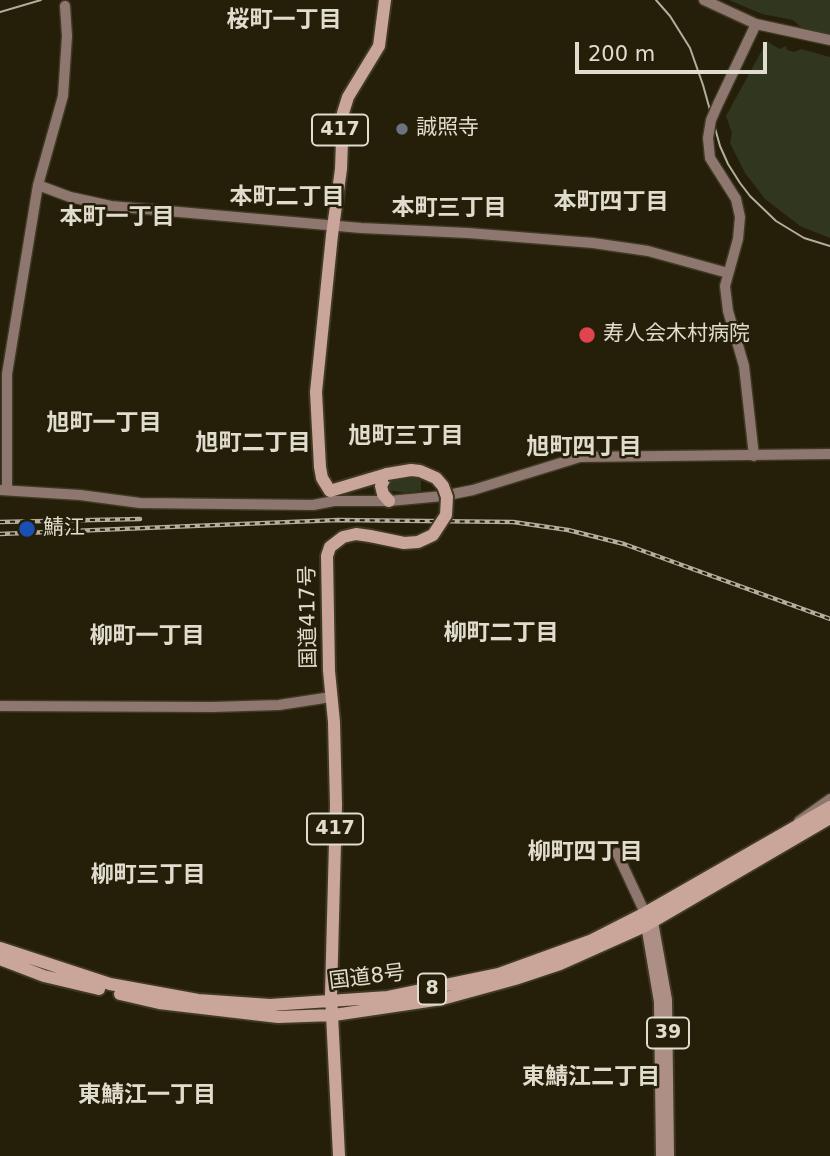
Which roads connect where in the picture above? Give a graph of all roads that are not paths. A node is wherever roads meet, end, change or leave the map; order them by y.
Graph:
1 (385, 0) edge
2 (704, 0) edge
3 (65, 6) dead end
4 (756, 24) junction
5 (830, 40) edge
6 (38, 186) junction
7 (333, 225) junction
8 (727, 273) junction
9 (830, 454) edge
10 (754, 456) junction
11 (387, 474) junction
12 (3, 490) edge
13 (332, 496) junction
14 (390, 501) junction
15 (331, 697) junction
16 (0, 706) edge
17 (830, 799) edge
18 (830, 807) edge
19 (830, 818) edge
20 (830, 825) edge
21 (788, 837) junction
22 (617, 853) dead end
23 (648, 921) junction
24 (0, 948) edge
25 (0, 959) edge
26 (333, 1009) junction
27 (339, 1156) edge
28 (661, 1156) edge
29 (669, 1156) edge

1 - 7 highway, 417
2 - 4 street
3 - 6 street
4 - 5 street
4 - 8 street, bridge
6 - 7 street
6 - 12 street
7 - 8 street
7 - 13 highway, 417
8 - 10 street
9 - 10 street
10 - 14 street
11 - 13 highway, 国道417号 / 417
11 - 14 highway
11 - 15 highway, 国道417号 / 417, bridge
12 - 13 street
13 - 14 street
15 - 16 street
15 - 26 highway, 国道417号 / 417
17 - 21 street
18 - 21 highway, 国道8号 / 8
19 - 21 highway, 国道8号 / 8
20 - 21 street
21 - 23 highway, 国道8号 / 8
22 - 23 street
23 - 26 highway, 国道8号 / 8
23 - 28 main road, 39
23 - 29 main road, 39
24 - 26 highway, 国道8号 / 8
25 - 26 highway, 国道8号 / 8
26 - 27 highway, 国道417号 / 417

